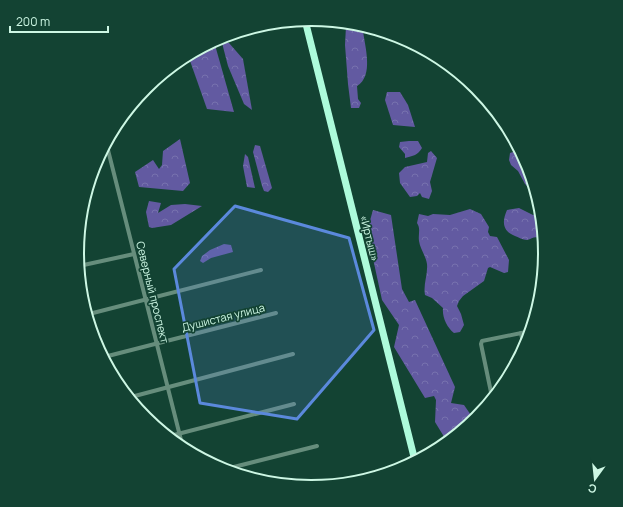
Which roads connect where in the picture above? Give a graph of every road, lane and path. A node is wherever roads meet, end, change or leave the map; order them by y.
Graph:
1 (306, 26) edge
2 (108, 151) edge
3 (134, 254) junction
4 (84, 265) edge
5 (261, 270) dead end
6 (146, 299) junction
7 (92, 313) edge
8 (276, 313) dead end
9 (525, 332) edge
10 (521, 333) junction
11 (522, 340) edge
12 (157, 343) junction
13 (293, 354) dead end
14 (108, 356) edge
15 (168, 388) junction
16 (491, 393) edge
17 (135, 397) edge
18 (294, 404) dead end
19 (179, 434) junction
20 (174, 435) edge
21 (181, 440) edge
22 (317, 446) dead end
23 (414, 457) edge
24 (233, 467) edge

1 - 23 highway, «Иртыш»
2 - 3 street, Северный проспект
3 - 4 street
3 - 6 street, Северный проспект
5 - 6 street
6 - 7 street
6 - 12 street, Северный проспект
8 - 12 street, Душистая улица
9 - 10 street
10 - 11 street
10 - 16 street
12 - 14 street, Душистая улица
12 - 15 street, Северный проспект
13 - 15 street
15 - 17 street
15 - 19 street, Северный проспект
18 - 19 street
19 - 20 street
19 - 21 street, Северный проспект
22 - 24 street

